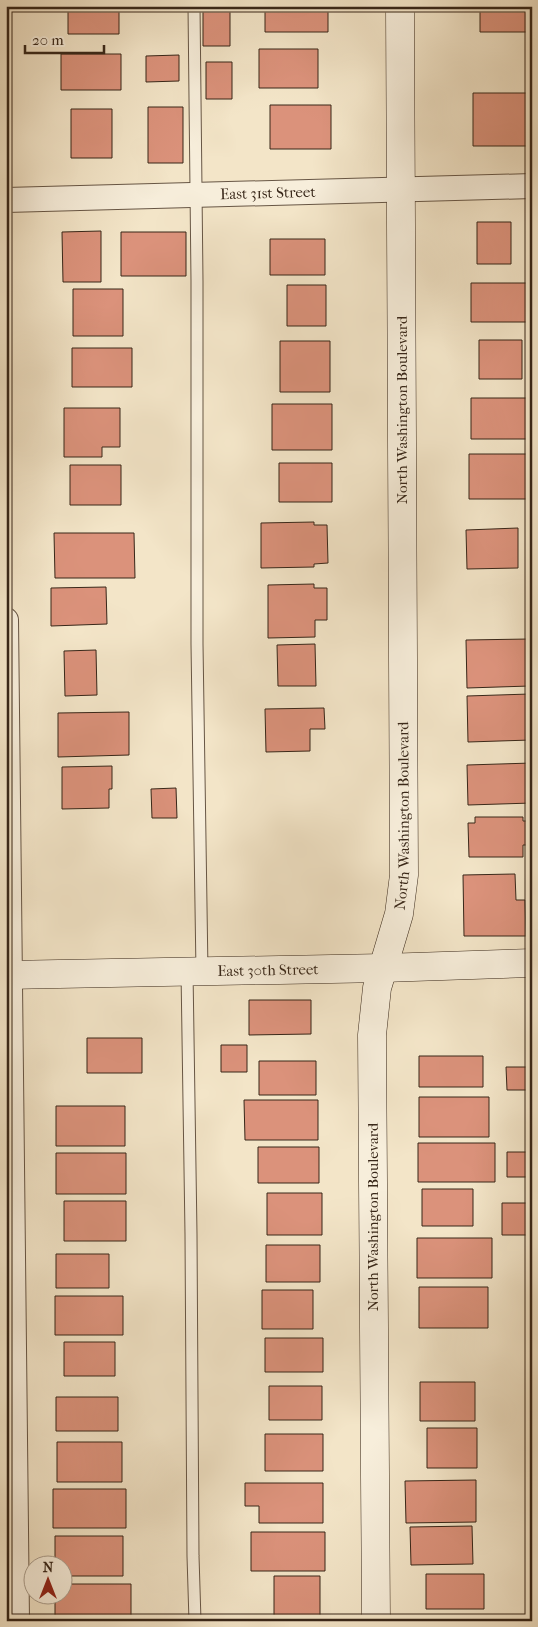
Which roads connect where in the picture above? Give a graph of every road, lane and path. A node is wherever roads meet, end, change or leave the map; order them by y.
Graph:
1 (194, 6) edge
2 (400, 6) edge
3 (532, 186) edge
4 (401, 189) junction
5 (195, 195) junction
6 (6, 200) edge
7 (6, 620) edge
8 (532, 963) edge
9 (383, 968) junction
10 (194, 971) junction
11 (9, 975) edge
12 (17, 1621) edge
13 (195, 1621) edge
14 (376, 1621) edge

1 - 5 lane
2 - 4 street, North Washington Boulevard
3 - 4 street, East 31st Street
4 - 5 street, East 31st Street
4 - 9 street, North Washington Boulevard
5 - 6 street, East 31st Street
5 - 10 lane
7 - 11 street
8 - 9 street, East 30th Street
9 - 10 street, East 30th Street
9 - 14 street, North Washington Boulevard
10 - 11 street, East 30th Street
10 - 13 lane
11 - 12 street

